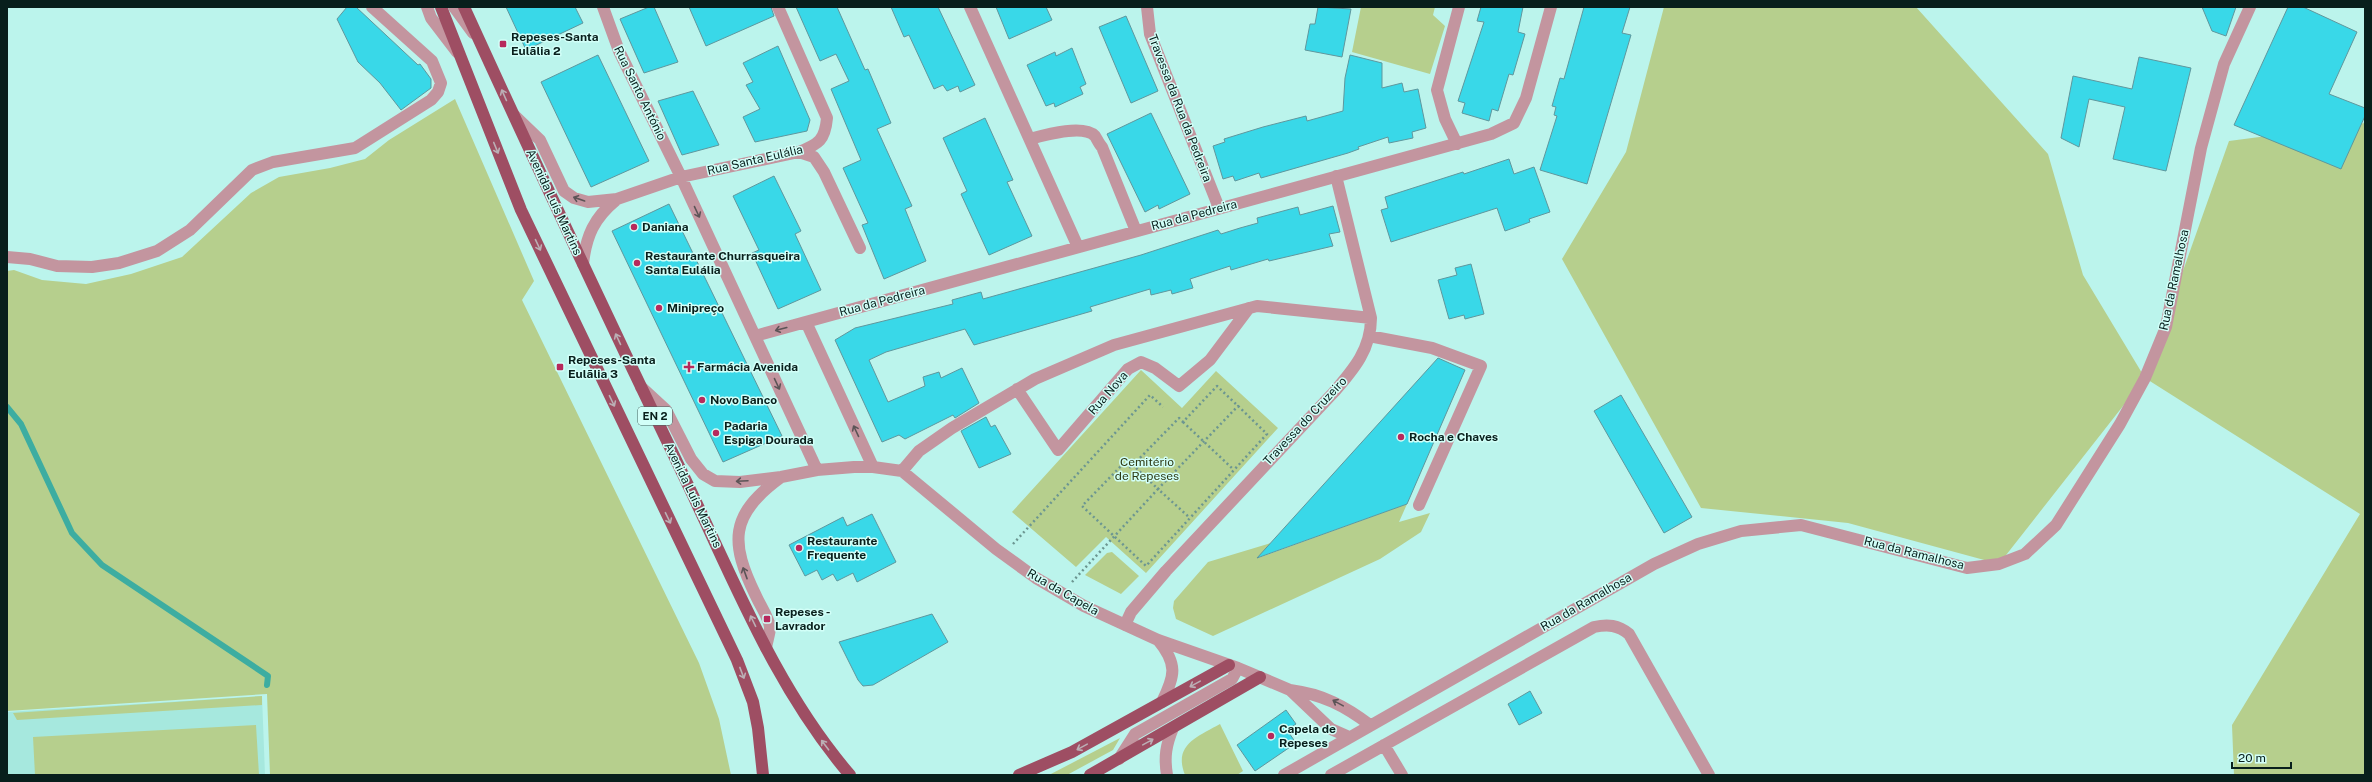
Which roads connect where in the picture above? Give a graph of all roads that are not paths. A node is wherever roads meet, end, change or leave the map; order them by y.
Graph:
1 (372, 7) edge
2 (427, 7) edge
3 (441, 7) edge
4 (454, 7) edge
5 (464, 7) edge
6 (603, 7) edge
7 (778, 7) edge
8 (970, 7) edge
9 (1147, 7) edge
10 (1459, 7) edge
11 (1551, 7) edge
12 (2250, 7) edge
13 (481, 44) junction
14 (460, 56) junction
15 (513, 114) junction
16 (1030, 140) junction
17 (1456, 144) junction
18 (798, 152) junction
19 (1336, 176) junction
20 (681, 177) junction
21 (617, 199) junction
22 (1219, 208) junction
23 (1136, 230) junction
24 (1078, 247) junction
25 (860, 248) dead end
26 (7, 257) edge
27 (583, 264) junction
28 (1249, 308) junction
29 (1371, 318) junction
30 (806, 322) junction
31 (755, 336) junction
32 (1369, 336) junction
33 (641, 387) junction
34 (1017, 389) junction
35 (873, 467) junction
36 (817, 470) junction
37 (902, 471) junction
38 (781, 477) junction
39 (1419, 505) dead end
40 (1125, 625) junction
41 (1158, 640) junction
42 (766, 648) junction
43 (1234, 667) junction
44 (1260, 677) junction
45 (1290, 690) junction
46 (1162, 702) junction
47 (1370, 725) junction
48 (1173, 728) junction
49 (1349, 737) junction
50 (1384, 745) junction
51 (1119, 759) junction
52 (763, 775) edge
53 (850, 775) edge
54 (1019, 775) edge
55 (1090, 775) edge
56 (1167, 775) edge
57 (1284, 775) edge
58 (1331, 775) edge
59 (1402, 775) edge
60 (1709, 775) edge

1 - 26 street
2 - 14 street
3 - 14 main road
4 - 13 street
5 - 13 main road, Avenida Luís Martins
6 - 20 street, Rua Santo António
7 - 18 street, Rua Santa Eulália
8 - 16 street
9 - 22 street, Travessa da Rua da Pedreira
10 - 17 street
11 - 17 street, Rua da Pedreira
12 - 47 street, Rua da Ramalhosa
15 -> 13 main road, Avenida Luís Martins / EN 2
14 -> 52 main road, EN 2
21 -> 15 street
15 - 27 main road, Avenida Luís Martins / EN 2
16 - 23 street
16 - 24 street
17 - 19 street, Rua da Pedreira
18 - 20 street, Rua Santa Eulália
18 - 25 street
19 - 22 street, Rua da Pedreira
19 - 29 street, Travessa do Cruzeiro
20 - 21 street, Rua Santa Eulália
20 -> 31 street, Rua Santo António
21 - 27 street
22 - 23 street, Rua da Pedreira
23 - 24 street, Rua da Pedreira
24 - 30 street, Rua da Pedreira
33 -> 27 main road, Avenida Luís Martins / EN 2
28 - 29 street
28 - 34 street
28 - 34 street, Rua Nova
29 - 32 street, Travessa do Cruzeiro
30 -> 31 street, Rua da Pedreira
35 -> 30 street
31 -> 36 street, Rua Santo António
32 - 39 street
32 - 40 street, Travessa do Cruzeiro
38 -> 33 street
42 -> 33 main road, Avenida Luís Martins / EN 2
34 - 37 street
35 - 36 street
35 - 37 street
36 - 38 street
37 - 40 street, Rua da Capela
42 -> 38 street
40 - 41 street, Rua da Capela
41 - 43 street, Rua da Capela
41 - 46 street
53 -> 42 main road, Avenida Luís Martins / EN 2
43 - 44 street, Rua da Capela
43 -> 46 main road
43 - 51 street
44 - 45 street, Rua da Capela
44 - 48 main road
47 -> 45 street
45 - 49 street, Rua da Capela
46 -> 54 main road
47 - 49 street, Rua da Ramalhosa
51 -> 48 main road
48 - 56 street
49 - 57 street, Rua da Ramalhosa
50 - 58 street
50 - 59 street
50 - 60 street
51 - 55 main road

